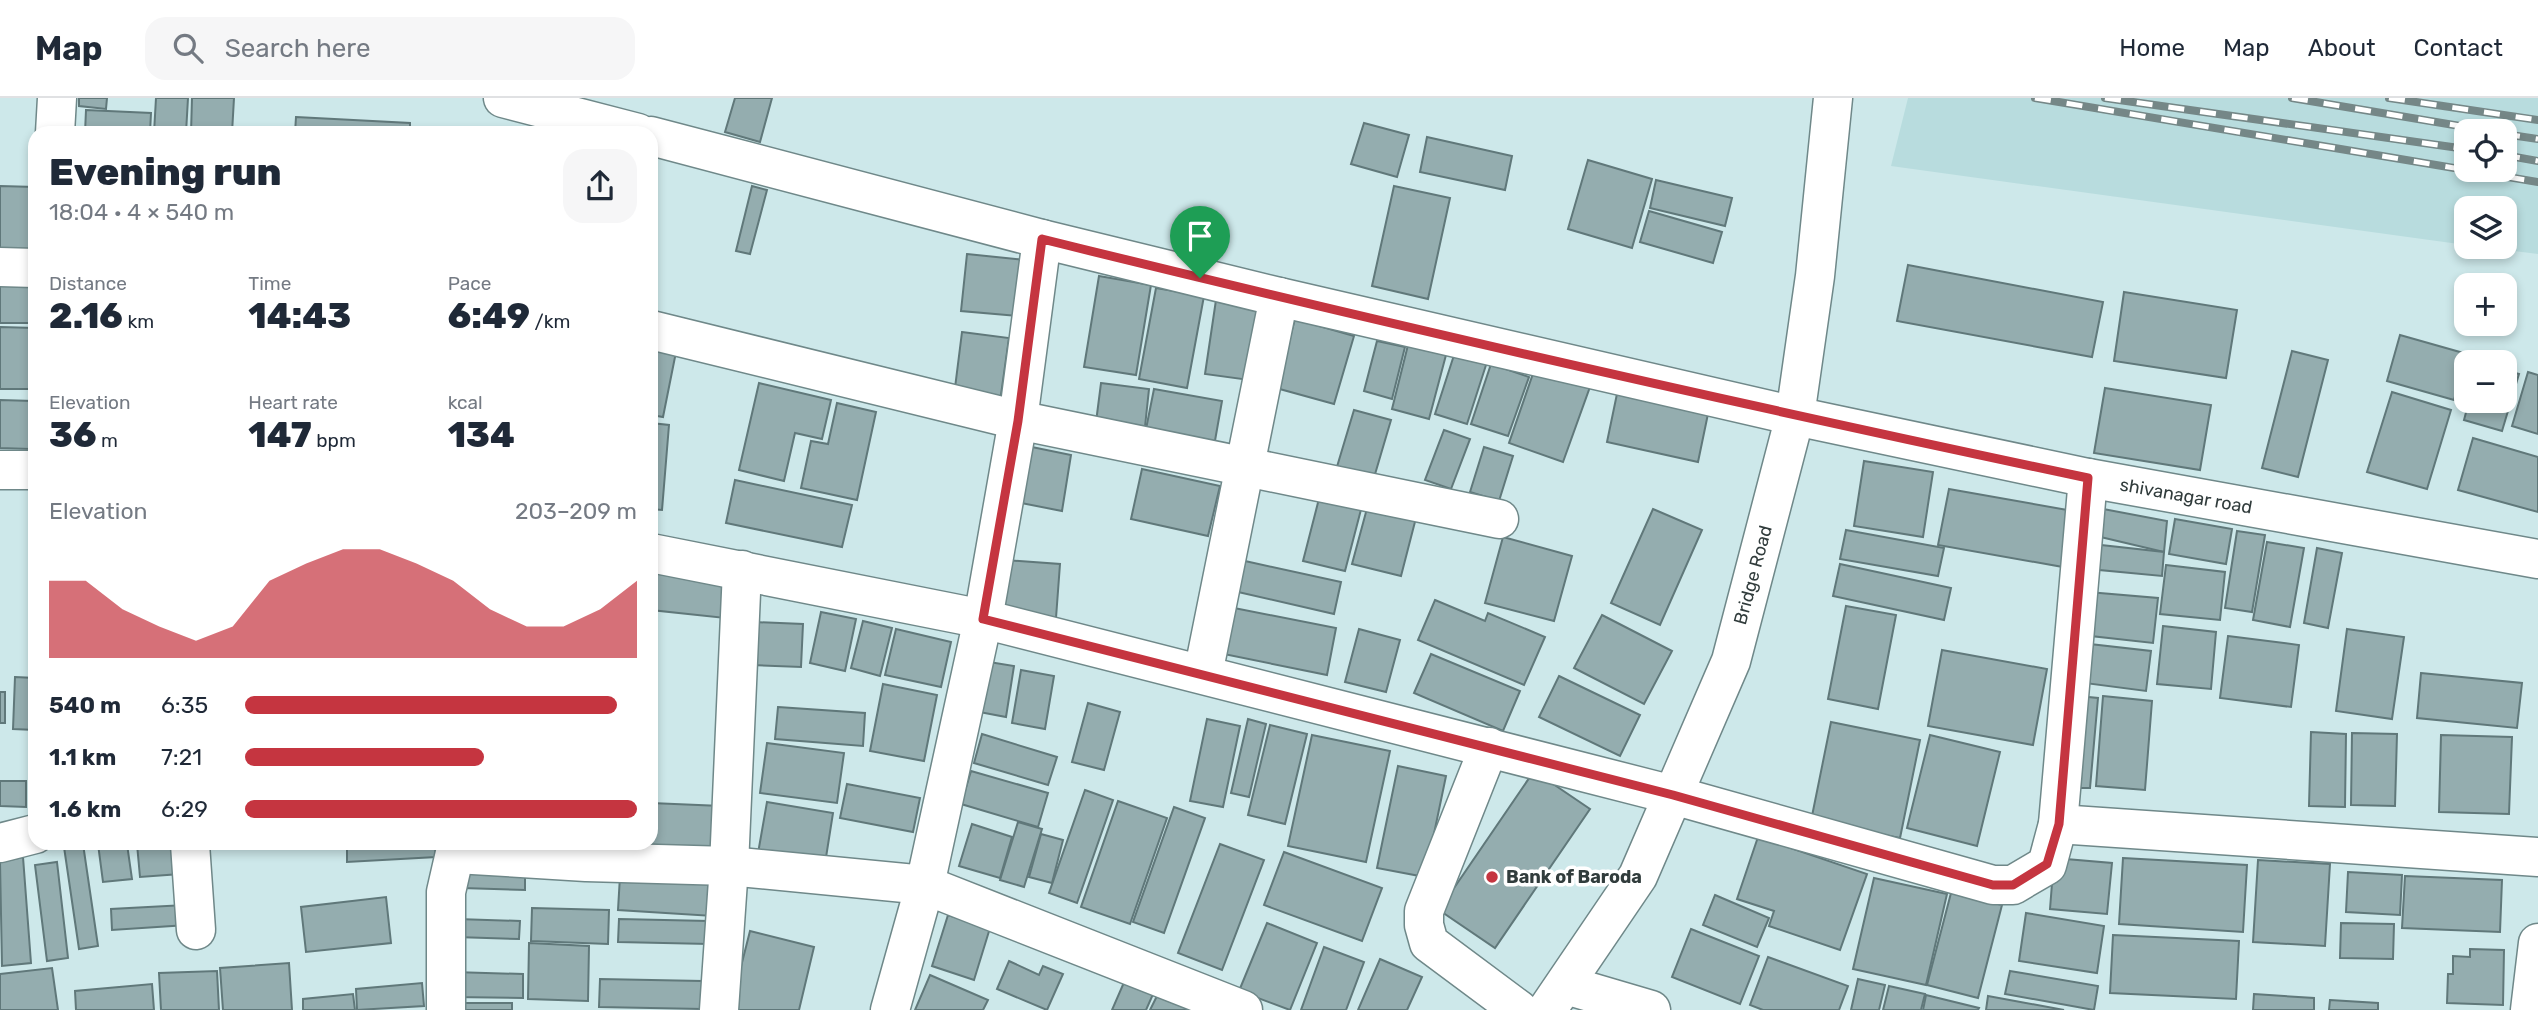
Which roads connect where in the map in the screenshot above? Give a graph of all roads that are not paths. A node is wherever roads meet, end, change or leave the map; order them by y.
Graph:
1 (57, 98) edge
2 (1833, 98) edge
3 (510, 111) edge
4 (55, 126) edge
5 (597, 126) edge
6 (658, 138) edge
7 (1042, 239) junction
8 (0, 267) edge
9 (28, 268) edge
10 (1279, 298) junction
11 (658, 332) edge
12 (1795, 416) junction
13 (1018, 421) junction
14 (1244, 468) junction
15 (0, 470) edge
16 (28, 470) edge
17 (2088, 478) junction
18 (1499, 519) dead end
19 (658, 554) edge
20 (2538, 559) edge
21 (741, 570) junction
22 (983, 619) junction
23 (1203, 674) junction
24 (1489, 747) junction
25 (1673, 795) junction
26 (2059, 824) junction
27 (28, 836) edge
28 (0, 844) edge
29 (190, 850) edge
30 (457, 850) edge
31 (473, 850) edge
32 (2538, 857) edge
33 (729, 866) junction
34 (925, 885) junction
35 (196, 930) dead end
36 (2538, 943) edge
37 (1557, 997) edge
38 (446, 1010) edge
39 (719, 1010) edge
40 (891, 1010) edge
41 (1243, 1010) edge
42 (1519, 1010) edge
43 (1651, 1010) edge
44 (2530, 1010) edge

1 - 4 street
2 - 12 street, Bridge Road
3 - 5 street
6 - 7 street, shivanagar road
7 - 10 street, shivanagar road
7 - 13 street
8 - 9 street
10 - 12 street, shivanagar road
10 - 14 street
11 - 13 street
12 - 17 street, shivanagar road
12 - 25 street, Bridge Road
13 - 14 street
13 - 22 street
14 - 18 street
14 - 23 street
15 - 16 street
17 - 20 street, shivanagar road
17 - 26 street
19 - 21 street
21 - 22 street
21 - 33 street
22 - 23 street
22 - 34 street
23 - 24 street
24 - 25 street
24 - 42 street
25 - 26 street
25 - 37 street, Bridge Road
26 - 32 street
27 - 28 street
29 - 35 street
30 - 38 street
31 - 33 street
33 - 34 street
33 - 39 street
34 - 40 street
34 - 41 street
36 - 44 street
37 - 43 street

